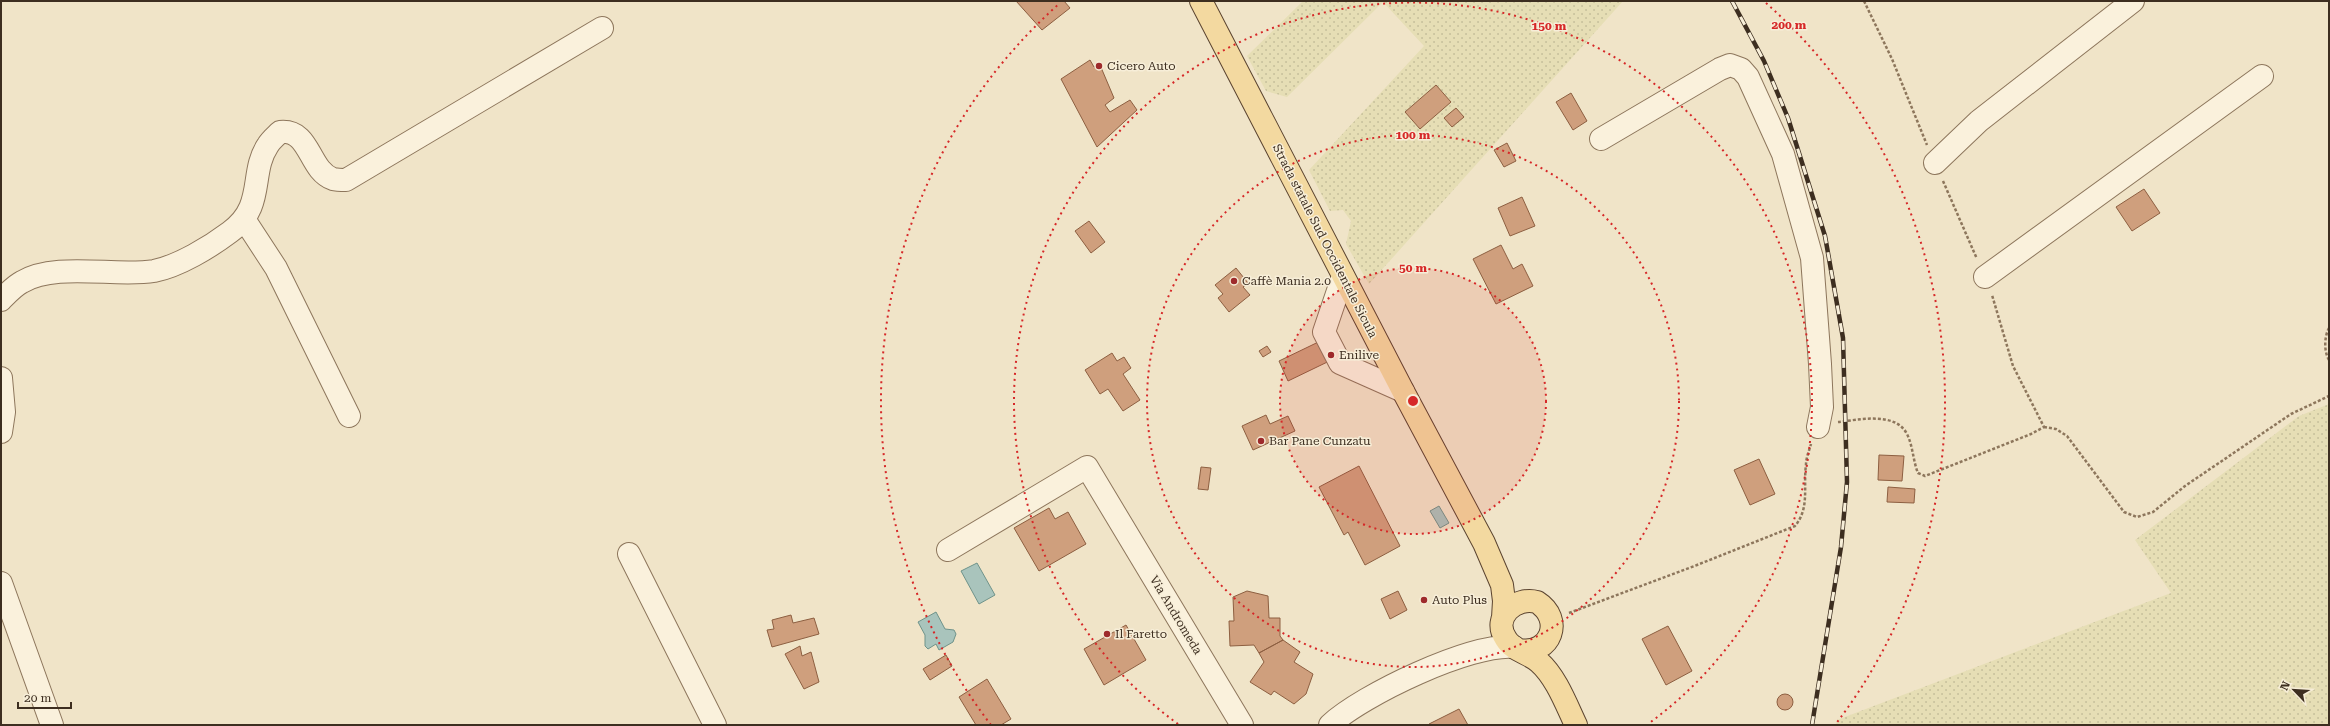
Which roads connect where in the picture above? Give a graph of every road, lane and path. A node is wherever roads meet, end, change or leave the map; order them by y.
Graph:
1 (1201, 1) edge
2 (1864, 1) edge
3 (2133, 1) edge
4 (602, 28) dead end
5 (2262, 76) dead end
6 (1601, 139) dead end
7 (1935, 163) junction
8 (244, 219) junction
9 (1343, 276) junction
10 (1985, 277) junction
11 (1, 300) edge
12 (2329, 328) edge
13 (2329, 360) edge
14 (1, 378) edge
15 (1403, 391) junction
16 (2329, 396) edge
17 (349, 416) dead end
18 (1818, 427) junction
19 (2044, 427) junction
20 (1, 432) edge
21 (1484, 543) junction
22 (948, 550) dead end
23 (629, 554) dead end
24 (1, 583) edge
25 (1537, 602) junction
26 (1503, 620) junction
27 (1551, 627) junction
28 (1517, 649) junction
29 (1469, 654) junction
30 (1564, 699) junction
31 (52, 725) edge
32 (715, 725) edge
33 (1242, 725) edge
34 (1330, 725) edge
35 (1576, 725) edge

1 - 9 main road, Strada statale Sud Occidentale Sicula
2 - 7 path
3 - 7 street
4 - 8 street
5 - 10 street
6 - 18 street
7 - 10 path
8 - 11 street
8 - 17 street
9 - 15 main road, Strada statale Sud Occidentale Sicula
9 - 15 street
10 - 19 path
12 - 13 path
14 - 20 street
15 - 21 main road, Strada statale Sud Occidentale Sicula
16 - 19 path
18 - 19 path
18 - 27 path
21 - 25 main road
21 - 26 main road
22 - 33 street, Via Andromeda
23 - 32 street
24 - 31 street
25 - 26 main road
25 - 27 main road
26 - 28 main road
26 - 29 street
27 - 28 main road
27 - 30 main road
28 - 29 street
28 - 30 main road
29 - 34 street
30 - 35 main road

